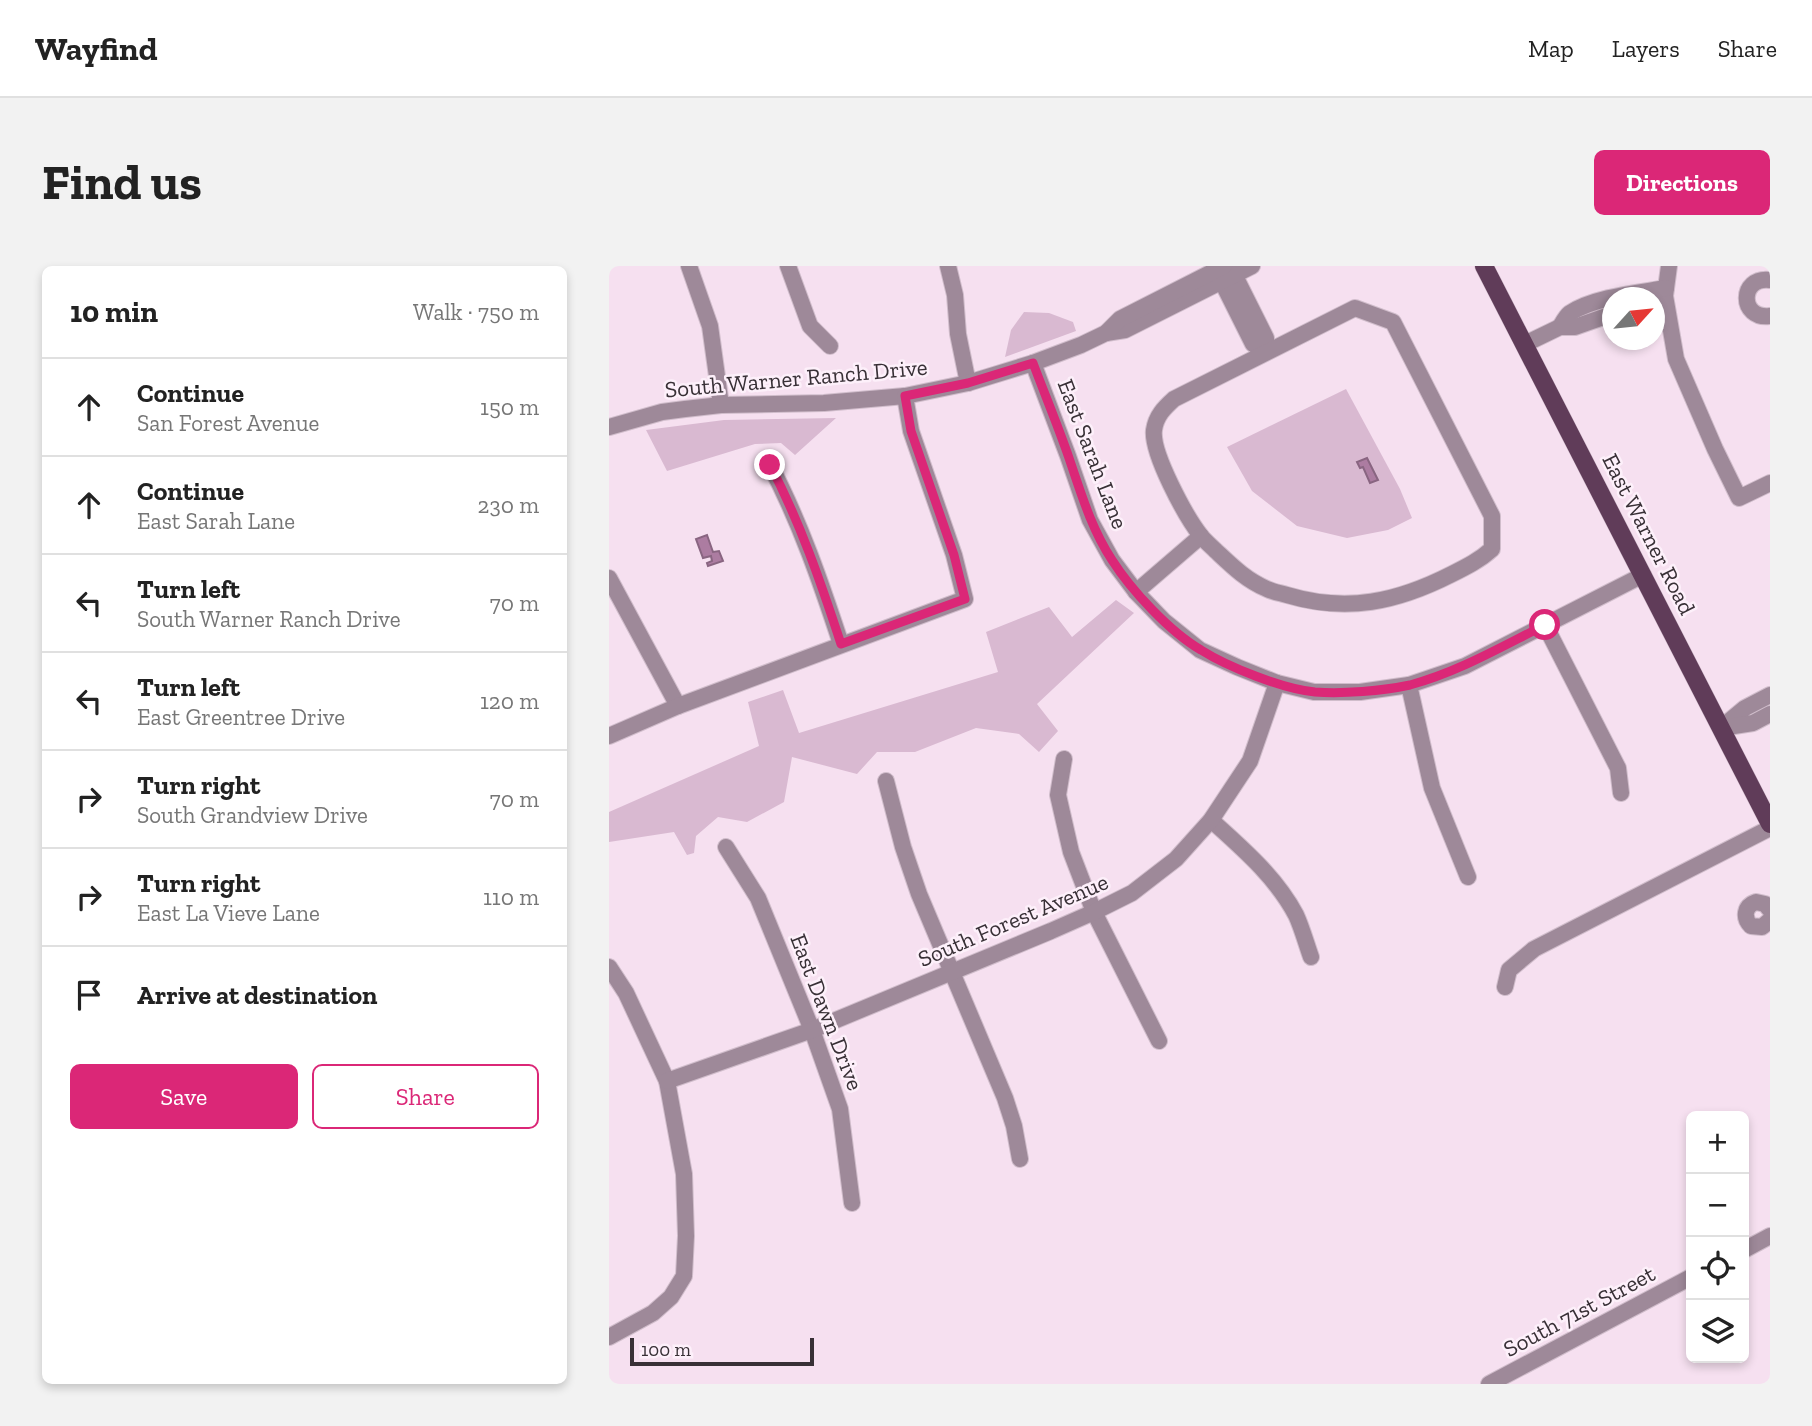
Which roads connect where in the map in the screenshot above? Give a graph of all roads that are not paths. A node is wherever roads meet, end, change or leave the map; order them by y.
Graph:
1 (689, 266) edge
2 (788, 266) edge
3 (948, 266) edge
4 (1252, 266) edge
5 (1484, 266) edge
6 (1669, 266) edge
7 (1224, 271) edge
8 (1770, 280) edge
9 (1664, 287) edge
10 (1602, 301) edge
11 (1665, 309) edge
12 (1770, 316) edge
13 (1602, 318) edge
14 (1560, 327) junction
15 (1525, 344) junction
16 (830, 346) dead end
17 (1266, 352) junction
18 (1033, 363) junction
19 (968, 383) junction
20 (905, 396) junction
21 (721, 405) junction
22 (610, 423) edge
23 (770, 465) dead end
24 (1770, 482) edge
25 (1201, 536) junction
26 (1643, 575) junction
27 (609, 578) edge
28 (1136, 592) junction
29 (1545, 625) junction
30 (841, 644) junction
31 (1277, 683) junction
32 (1409, 685) junction
33 (1768, 705) edge
34 (678, 706) junction
35 (1721, 728) junction
36 (609, 736) edge
37 (1064, 759) dead end
38 (886, 780) dead end
39 (1621, 793) dead end
40 (1211, 820) junction
41 (1770, 826) edge
42 (726, 847) dead end
43 (1468, 877) dead end
44 (1770, 909) edge
45 (1094, 912) junction
46 (1770, 921) edge
47 (1311, 957) dead end
48 (609, 967) edge
49 (951, 973) junction
50 (1505, 987) dead end
51 (811, 1030) junction
52 (1159, 1041) dead end
53 (667, 1081) junction
54 (1020, 1159) dead end
55 (852, 1203) dead end
56 (1770, 1236) edge
57 (1749, 1247) edge
58 (1686, 1280) edge
59 (609, 1337) edge
60 (1489, 1384) edge

1 - 21 street
2 - 16 street
3 - 19 street
4 - 7 street, South Warner Ranch Drive
5 - 15 main road, East Warner Road
6 - 9 street
7 - 17 street
7 - 18 street, South Warner Ranch Drive
8 - 12 street
10 - 14 street
11 - 24 street
13 - 14 street
14 - 15 street
15 - 26 main road, East Warner Road
17 - 25 street
17 - 25 street
18 - 19 street, South Warner Ranch Drive
18 - 28 street, East Sarah Lane
19 - 20 street, South Warner Ranch Drive
20 - 21 street, South Warner Ranch Drive
20 - 30 street
21 - 22 street, South Warner Ranch Drive
23 - 30 street
25 - 28 street
26 - 29 street, East Sarah Lane
26 - 35 main road, East Warner Road
27 - 34 street
28 - 31 street, East Sarah Lane
29 - 32 street, East Sarah Lane
29 - 39 street
30 - 34 street
31 - 32 street, East Sarah Lane
31 - 40 street, South Forest Avenue
32 - 43 street
33 - 35 street
34 - 36 street
35 - 41 main road, East Warner Road
37 - 45 street
38 - 49 street
40 - 45 street, South Forest Avenue
40 - 47 street
41 - 50 street
42 - 51 street, East Dawn Drive
44 - 46 street
45 - 49 street, South Forest Avenue
45 - 52 street
48 - 53 street
49 - 51 street, South Forest Avenue
49 - 54 street
51 - 53 street, South Forest Avenue
51 - 55 street, East Dawn Drive
53 - 59 street
56 - 57 street
58 - 60 street, South 71st Street

